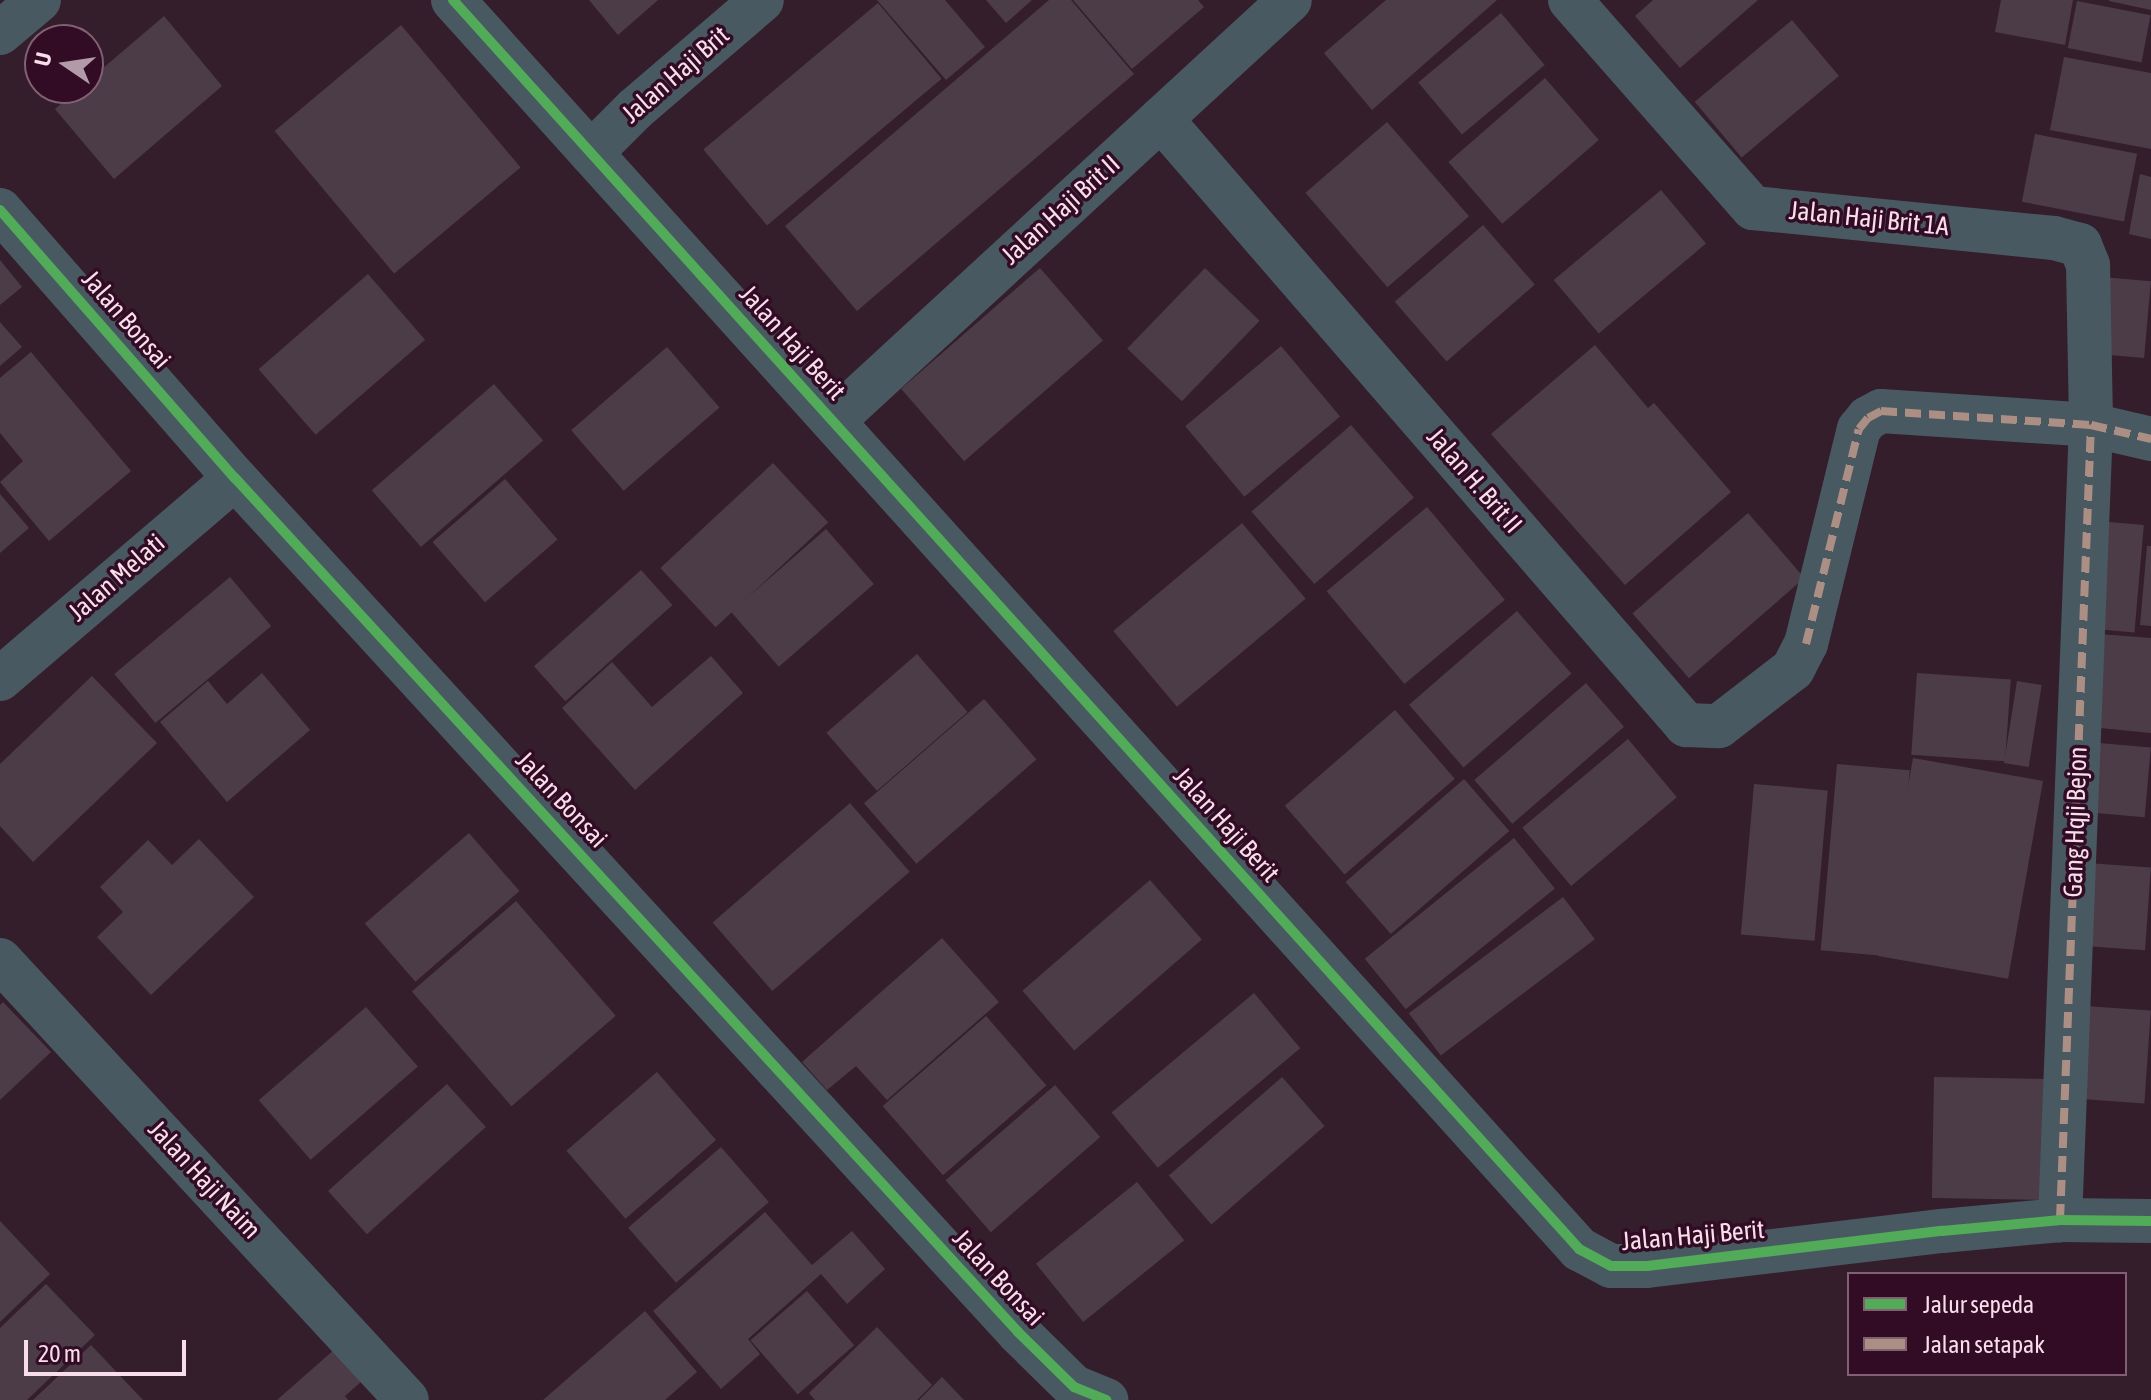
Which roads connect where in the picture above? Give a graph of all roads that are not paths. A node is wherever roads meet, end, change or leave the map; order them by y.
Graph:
1 (39, 0) edge
2 (453, 0) edge
3 (762, 0) edge
4 (1290, 0) edge
5 (1570, 0) edge
6 (0, 33) edge
7 (1161, 119) junction
8 (591, 153) junction
9 (0, 210) edge
10 (833, 421) junction
11 (2091, 425) junction
12 (2151, 439) edge
13 (235, 478) junction
14 (0, 679) edge
15 (0, 960) edge
16 (2060, 1220) junction
17 (2151, 1221) edge
18 (407, 1400) edge
19 (1106, 1400) edge

1 - 6 street
2 - 8 street, Jalan Haji Berit
3 - 8 street, Jalan Haji Brit
4 - 7 street, Jalan Haji Brit II
5 - 11 street, Jalan Haji Brit 1A
7 - 10 street, Jalan Haji Brit II
7 - 11 street, Jalan H. Brit II
8 - 10 street, Jalan Haji Berit
9 - 13 street, Jalan Bonsai
10 - 16 street, Jalan Haji Berit
11 - 12 street, Jalan H. Brit II
11 - 16 street, Gang Hqji Bejon
13 - 14 street, Jalan Melati
13 - 19 street, Jalan Bonsai
15 - 18 street, Jalan Haji Naim
16 - 17 street, Jalan Haji Berit

